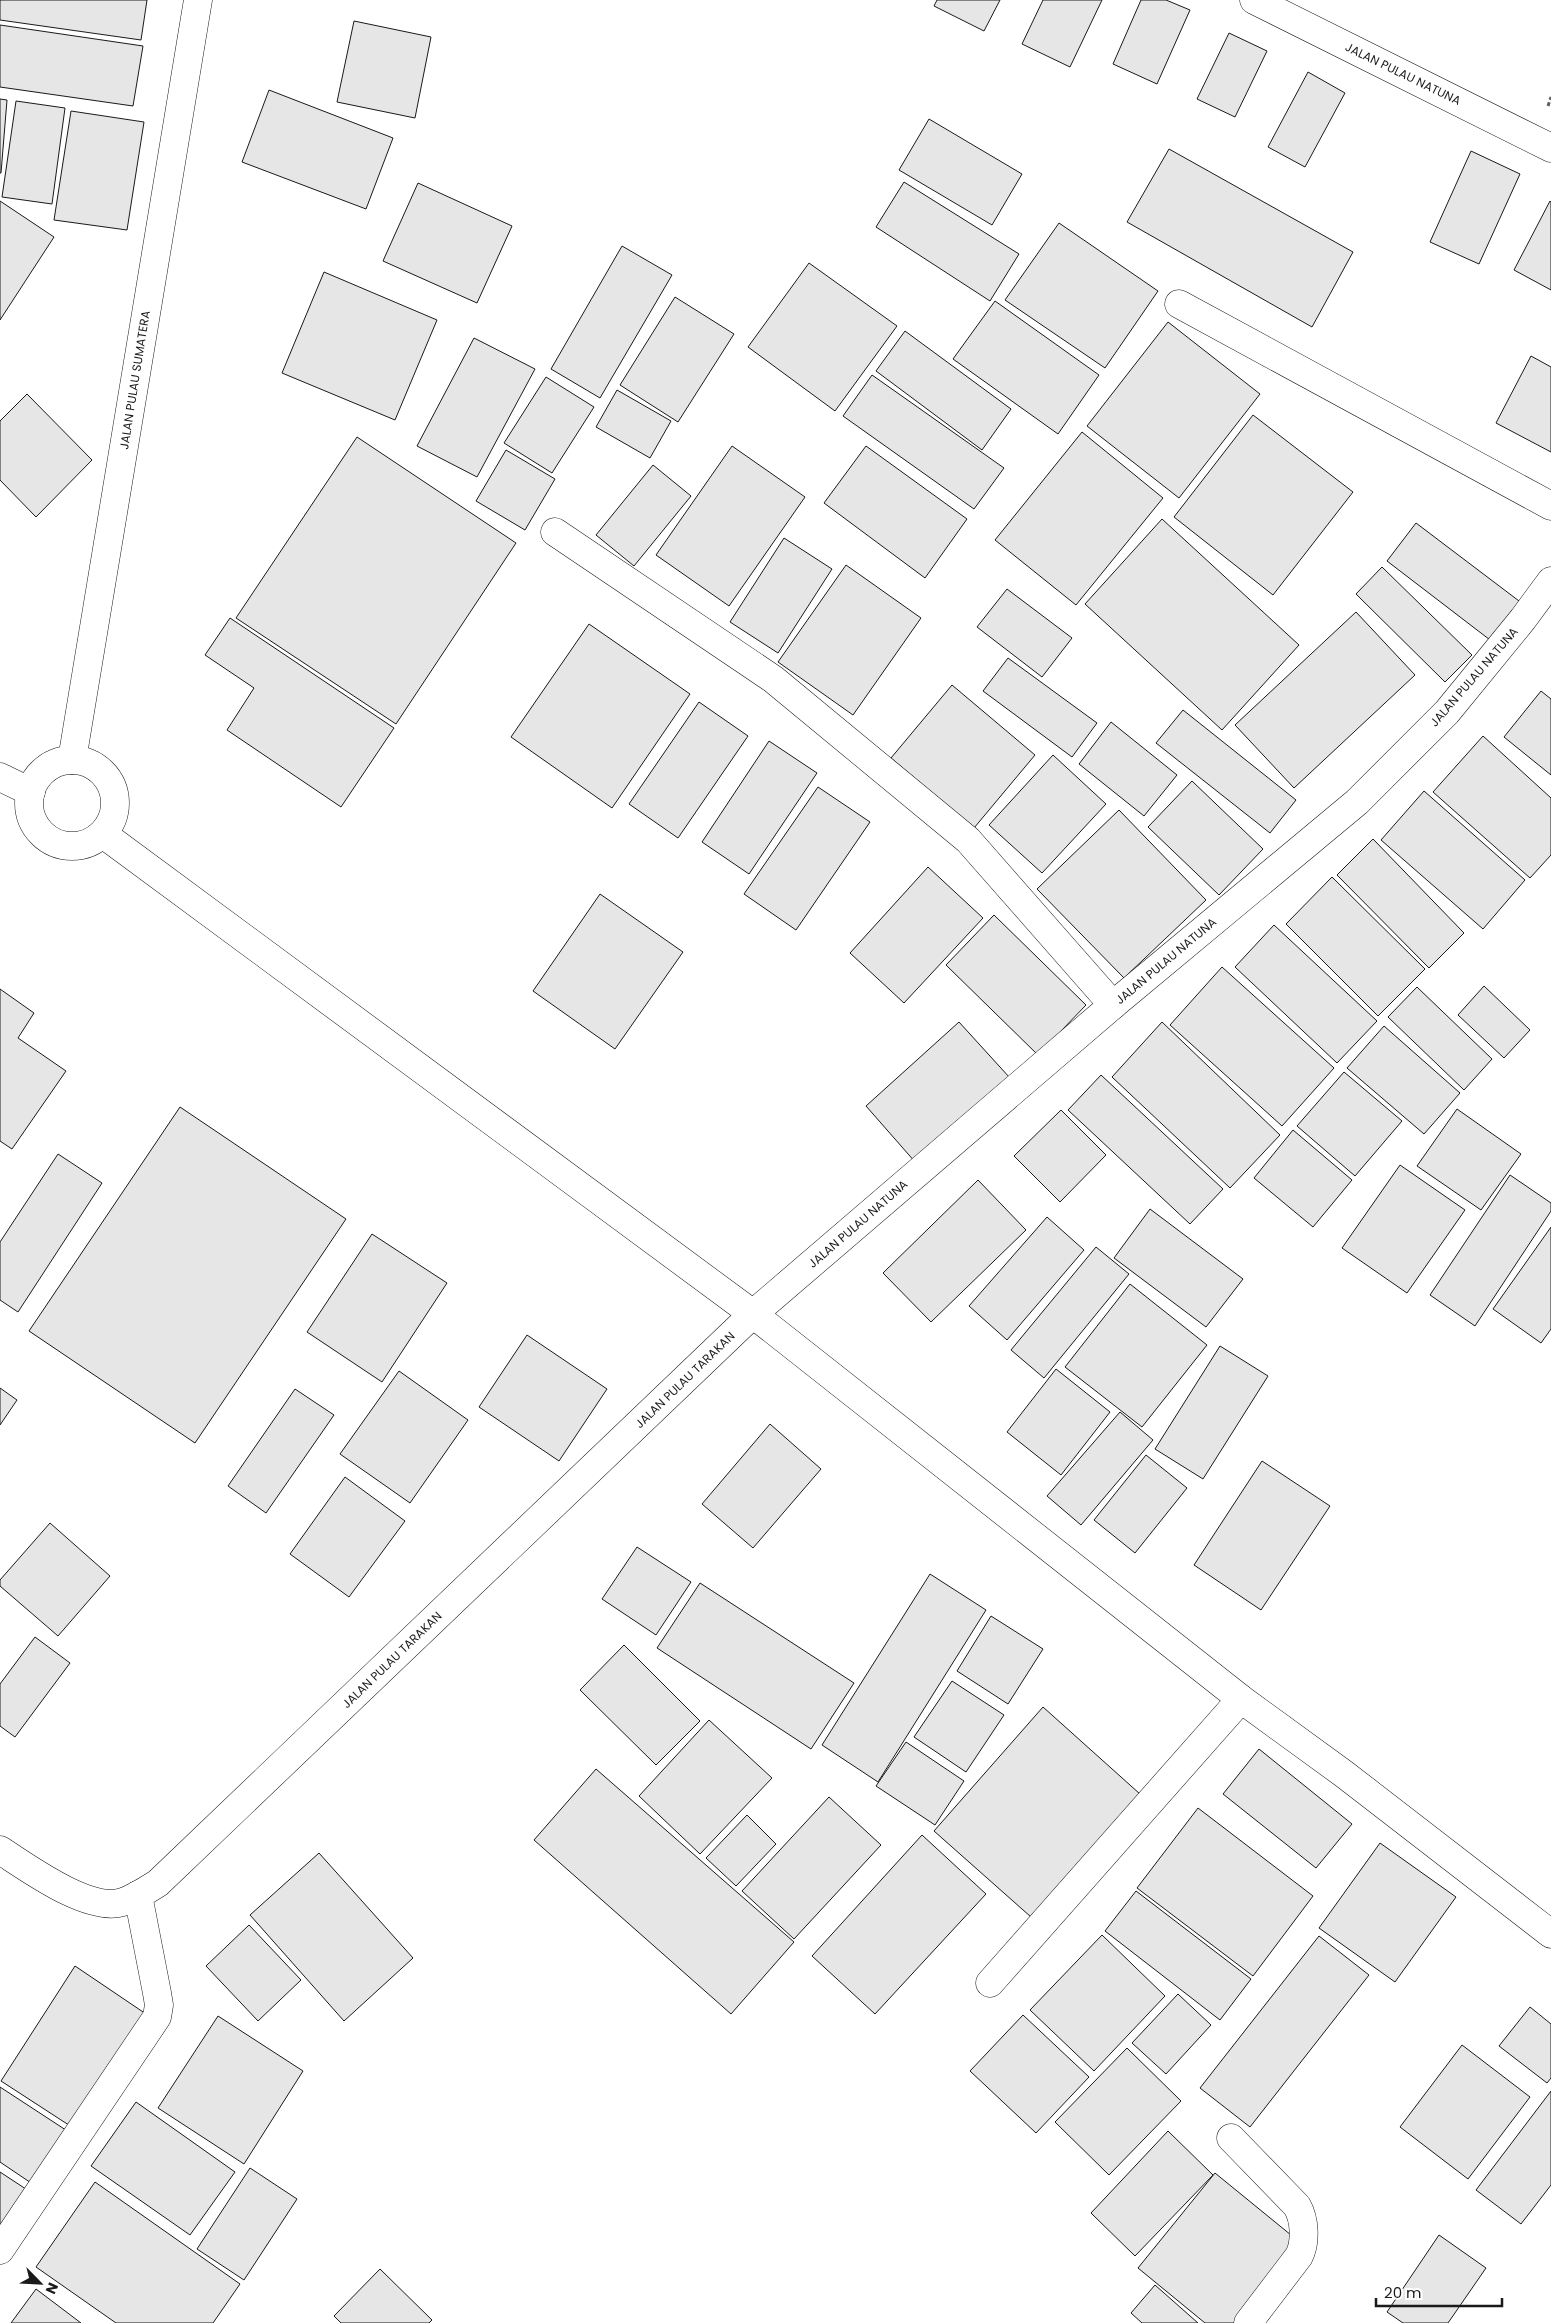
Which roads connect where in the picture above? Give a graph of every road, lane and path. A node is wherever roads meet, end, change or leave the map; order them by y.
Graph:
1 (198, 0) edge
2 (1254, 0) edge
3 (1551, 148) edge
4 (1179, 304) dead end
5 (1551, 506) edge
6 (555, 532) dead end
7 (1551, 581) edge
8 (72, 760) junction
9 (0, 777) edge
10 (31, 792) junction
11 (103, 834) junction
12 (1113, 1006) junction
13 (753, 1314) junction
14 (1241, 1699) junction
15 (0, 1850) edge
16 (138, 1895) junction
17 (1551, 1934) edge
18 (990, 1983) dead end
19 (1231, 2138) dead end
20 (0, 2250) edge
21 (1248, 2323) edge

1 - 8 main road, JALAN PULAU SUMATERA
2 - 3 main road, JALAN PULAU NATUNA
4 - 5 main road
6 - 12 main road
7 - 12 main road, JALAN PULAU NATUNA
8 - 10 main road
8 - 11 main road
9 - 10 main road
10 - 11 main road
11 - 13 main road
12 - 13 main road, JALAN PULAU NATUNA
13 - 14 main road
13 - 16 main road, JALAN PULAU TARAKAN
14 - 17 main road
14 - 18 main road
15 - 16 main road, JALAN PULAU TARAKAN
16 - 20 main road
19 - 21 main road

